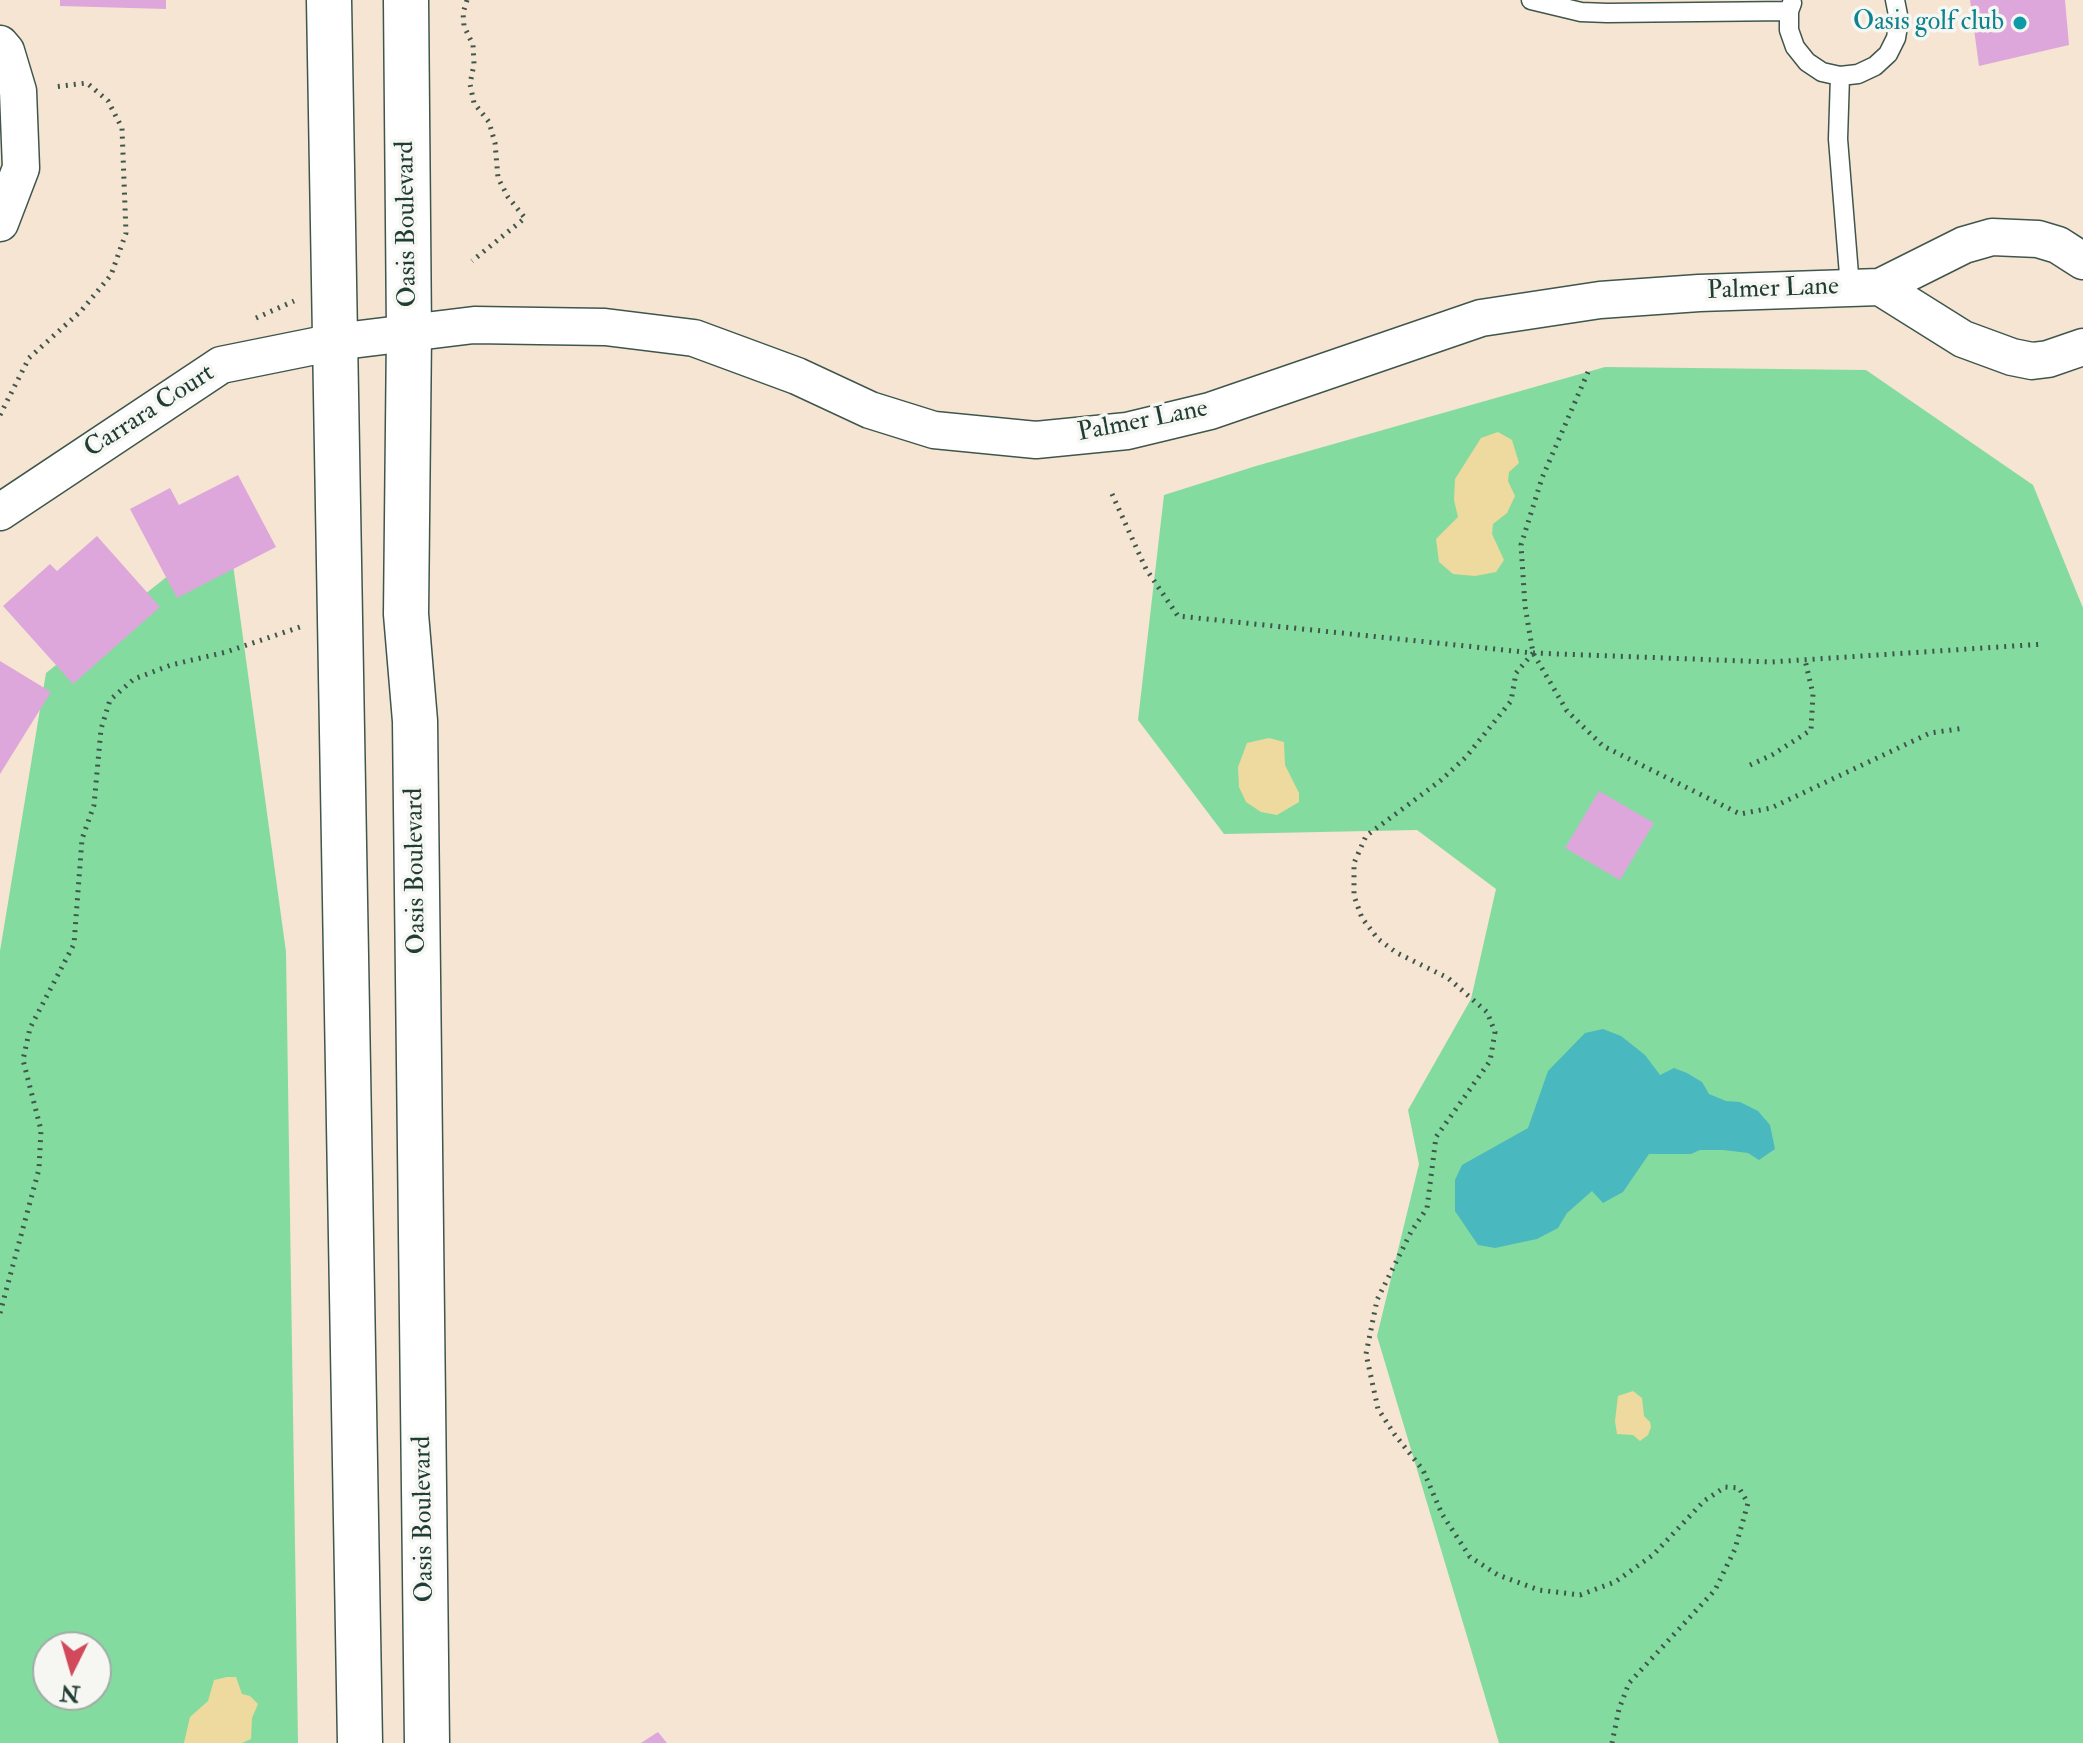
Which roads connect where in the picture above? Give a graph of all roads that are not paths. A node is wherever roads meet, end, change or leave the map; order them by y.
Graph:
1 (329, 0) edge
2 (406, 0) edge
3 (1531, 0) edge
4 (1895, 0) edge
5 (1791, 6) edge
6 (0, 44) edge
7 (1840, 76) junction
8 (0, 223) edge
9 (2083, 261) edge
10 (1865, 287) junction
11 (409, 333) junction
12 (335, 342) junction
13 (2083, 347) edge
14 (0, 512) edge
15 (360, 1743) edge
16 (427, 1743) edge

1 - 12 main road
2 - 11 main road, Oasis Boulevard
3 - 5 lane
4 - 7 lane
5 - 7 lane
6 - 8 street
7 - 10 lane
9 - 10 street, Palmer Lane
10 - 11 street, Palmer Lane
10 - 13 street
11 - 12 street, Carrara Court
11 - 16 main road, Oasis Boulevard
12 - 14 street, Carrara Court
12 - 15 main road

